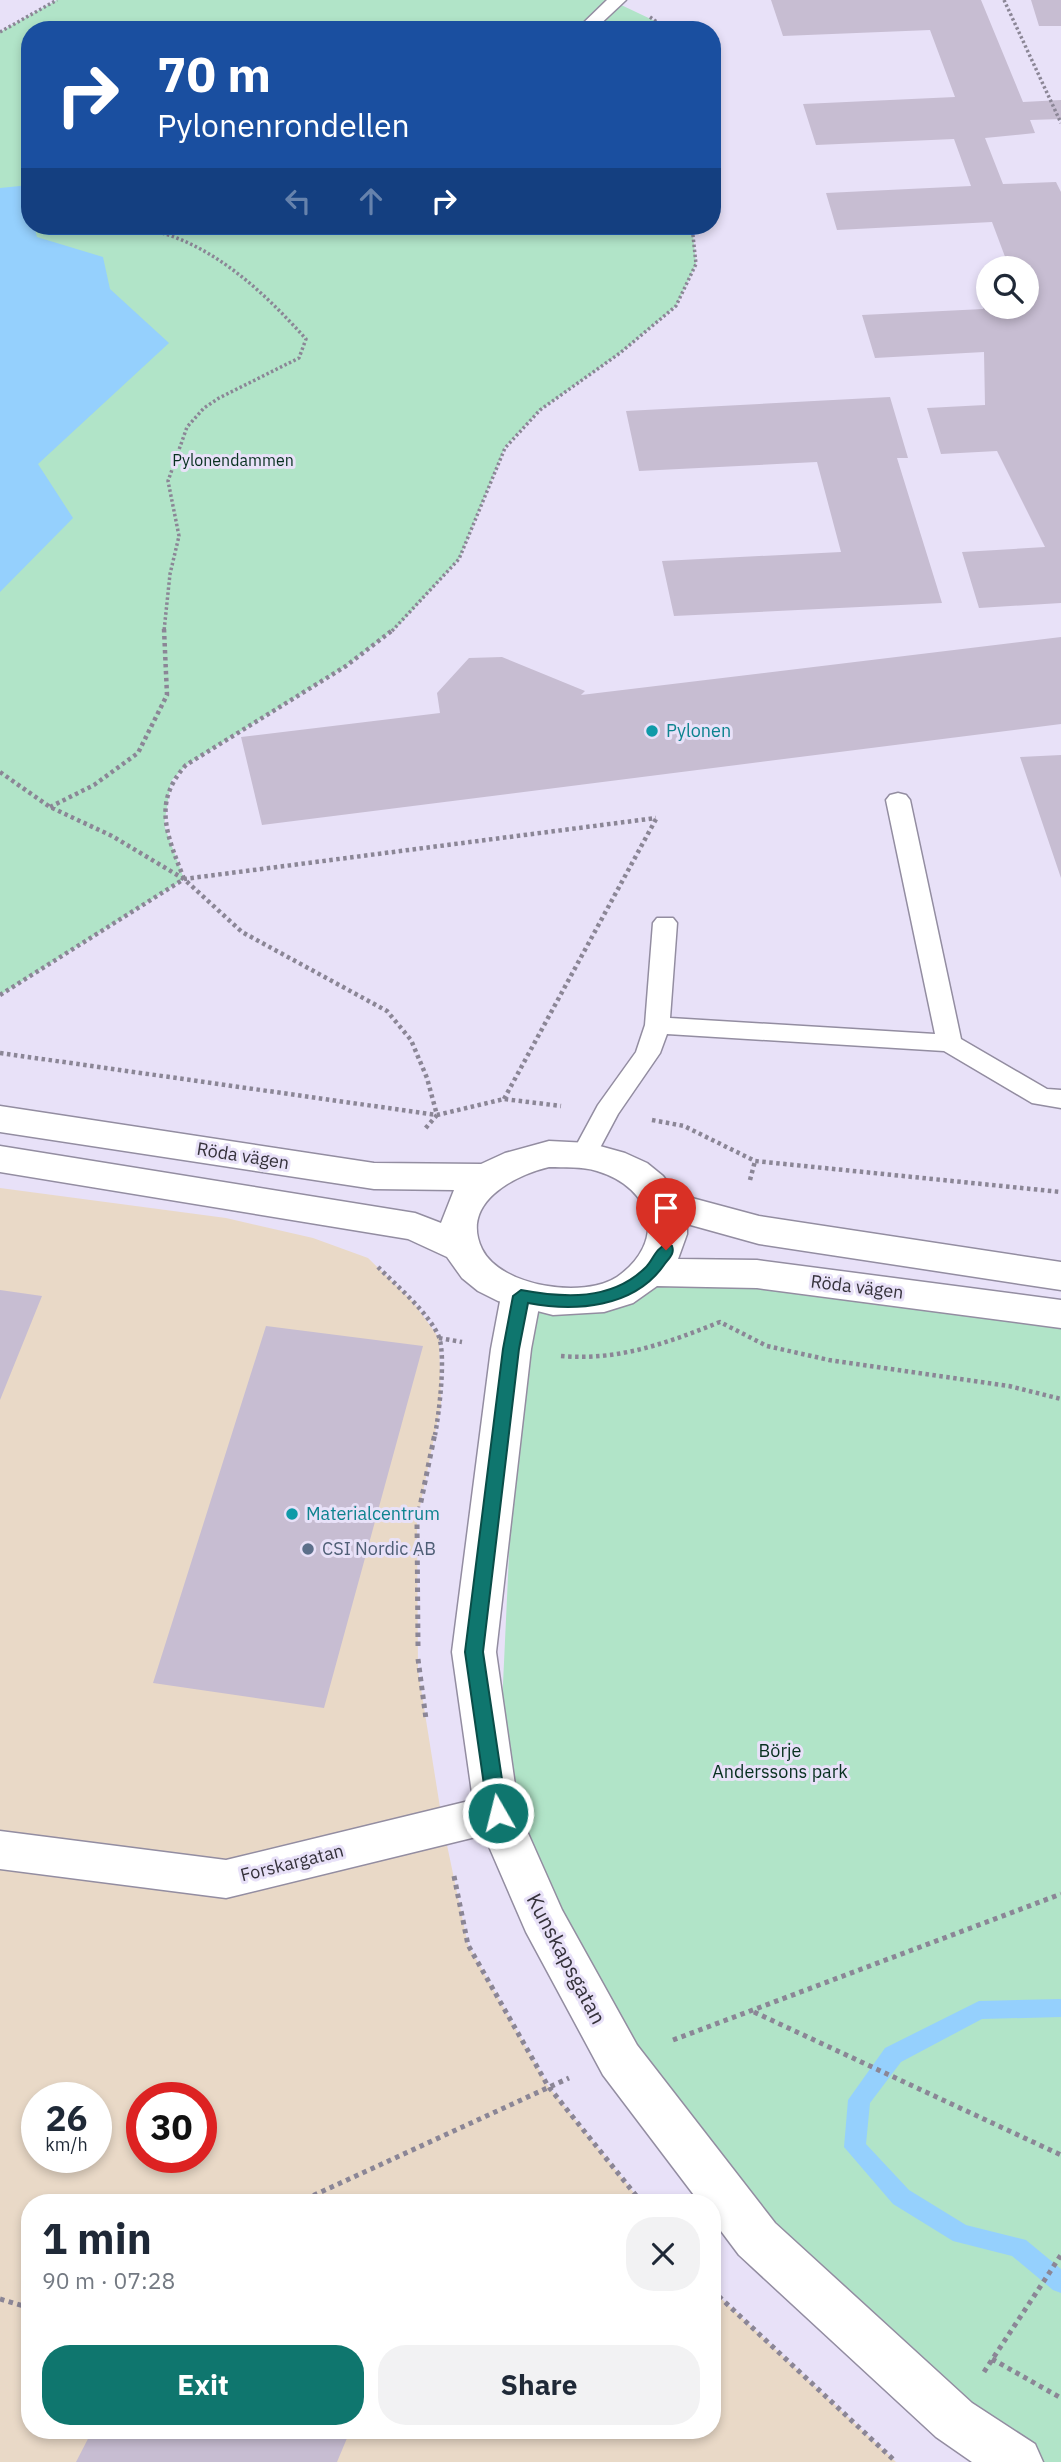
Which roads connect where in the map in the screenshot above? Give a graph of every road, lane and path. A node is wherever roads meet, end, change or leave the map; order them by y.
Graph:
1 (57, 0) edge
2 (617, 0) edge
3 (1004, 0) edge
4 (594, 21) edge
5 (0, 32) edge
6 (1061, 122) edge
7 (163, 235) edge
8 (693, 235) edge
9 (0, 772) edge
10 (898, 800) dead end
11 (50, 807) junction
12 (184, 879) junction
13 (665, 923) dead end
14 (0, 995) edge
15 (657, 1025) junction
16 (949, 1043) junction
17 (1061, 1098) edge
18 (504, 1100) dead end
19 (437, 1115) dead end
20 (0, 1119) edge
21 (584, 1155) junction
22 (0, 1158) edge
23 (487, 1177) junction
24 (664, 1204) junction
25 (463, 1248) junction
26 (651, 1272) junction
27 (1061, 1276) edge
28 (521, 1296) junction
29 (1061, 1314) edge
30 (439, 1338) dead end
31 (511, 1349) junction
32 (1061, 1399) edge
33 (498, 1813) junction
34 (0, 1850) edge
35 (753, 2012) dead end
36 (1061, 2155) edge
37 (1061, 2255) edge
38 (721, 2298) edge
39 (0, 2299) edge
40 (21, 2305) edge
41 (1015, 2324) dead end
42 (992, 2359) dead end
43 (1061, 2398) edge
44 (896, 2462) edge
45 (1017, 2462) edge

1 - 5 path
2 - 4 lane
3 - 6 path
7 - 11 path
8 - 12 path
9 - 11 path
10 - 16 lane
11 - 12 path
12 - 14 path
12 - 18 path
12 - 19 path
13 - 15 lane
15 - 16 lane
15 - 21 lane
16 - 17 lane
20 - 23 street, Röda vägen
21 - 23 street
21 - 24 street
22 - 25 street
23 - 25 street
24 - 26 street
24 - 27 street
25 - 28 street
26 - 28 street
26 - 29 street, Röda vägen
28 - 31 street, Kunskapsgatan
30 - 31 path
31 - 32 path
31 - 33 street, Kunskapsgatan
33 - 34 street, Forskargatan
33 - 45 street, Kunskapsgatan
35 - 36 path
37 - 41 path
38 - 44 path
39 - 40 path
42 - 43 path

